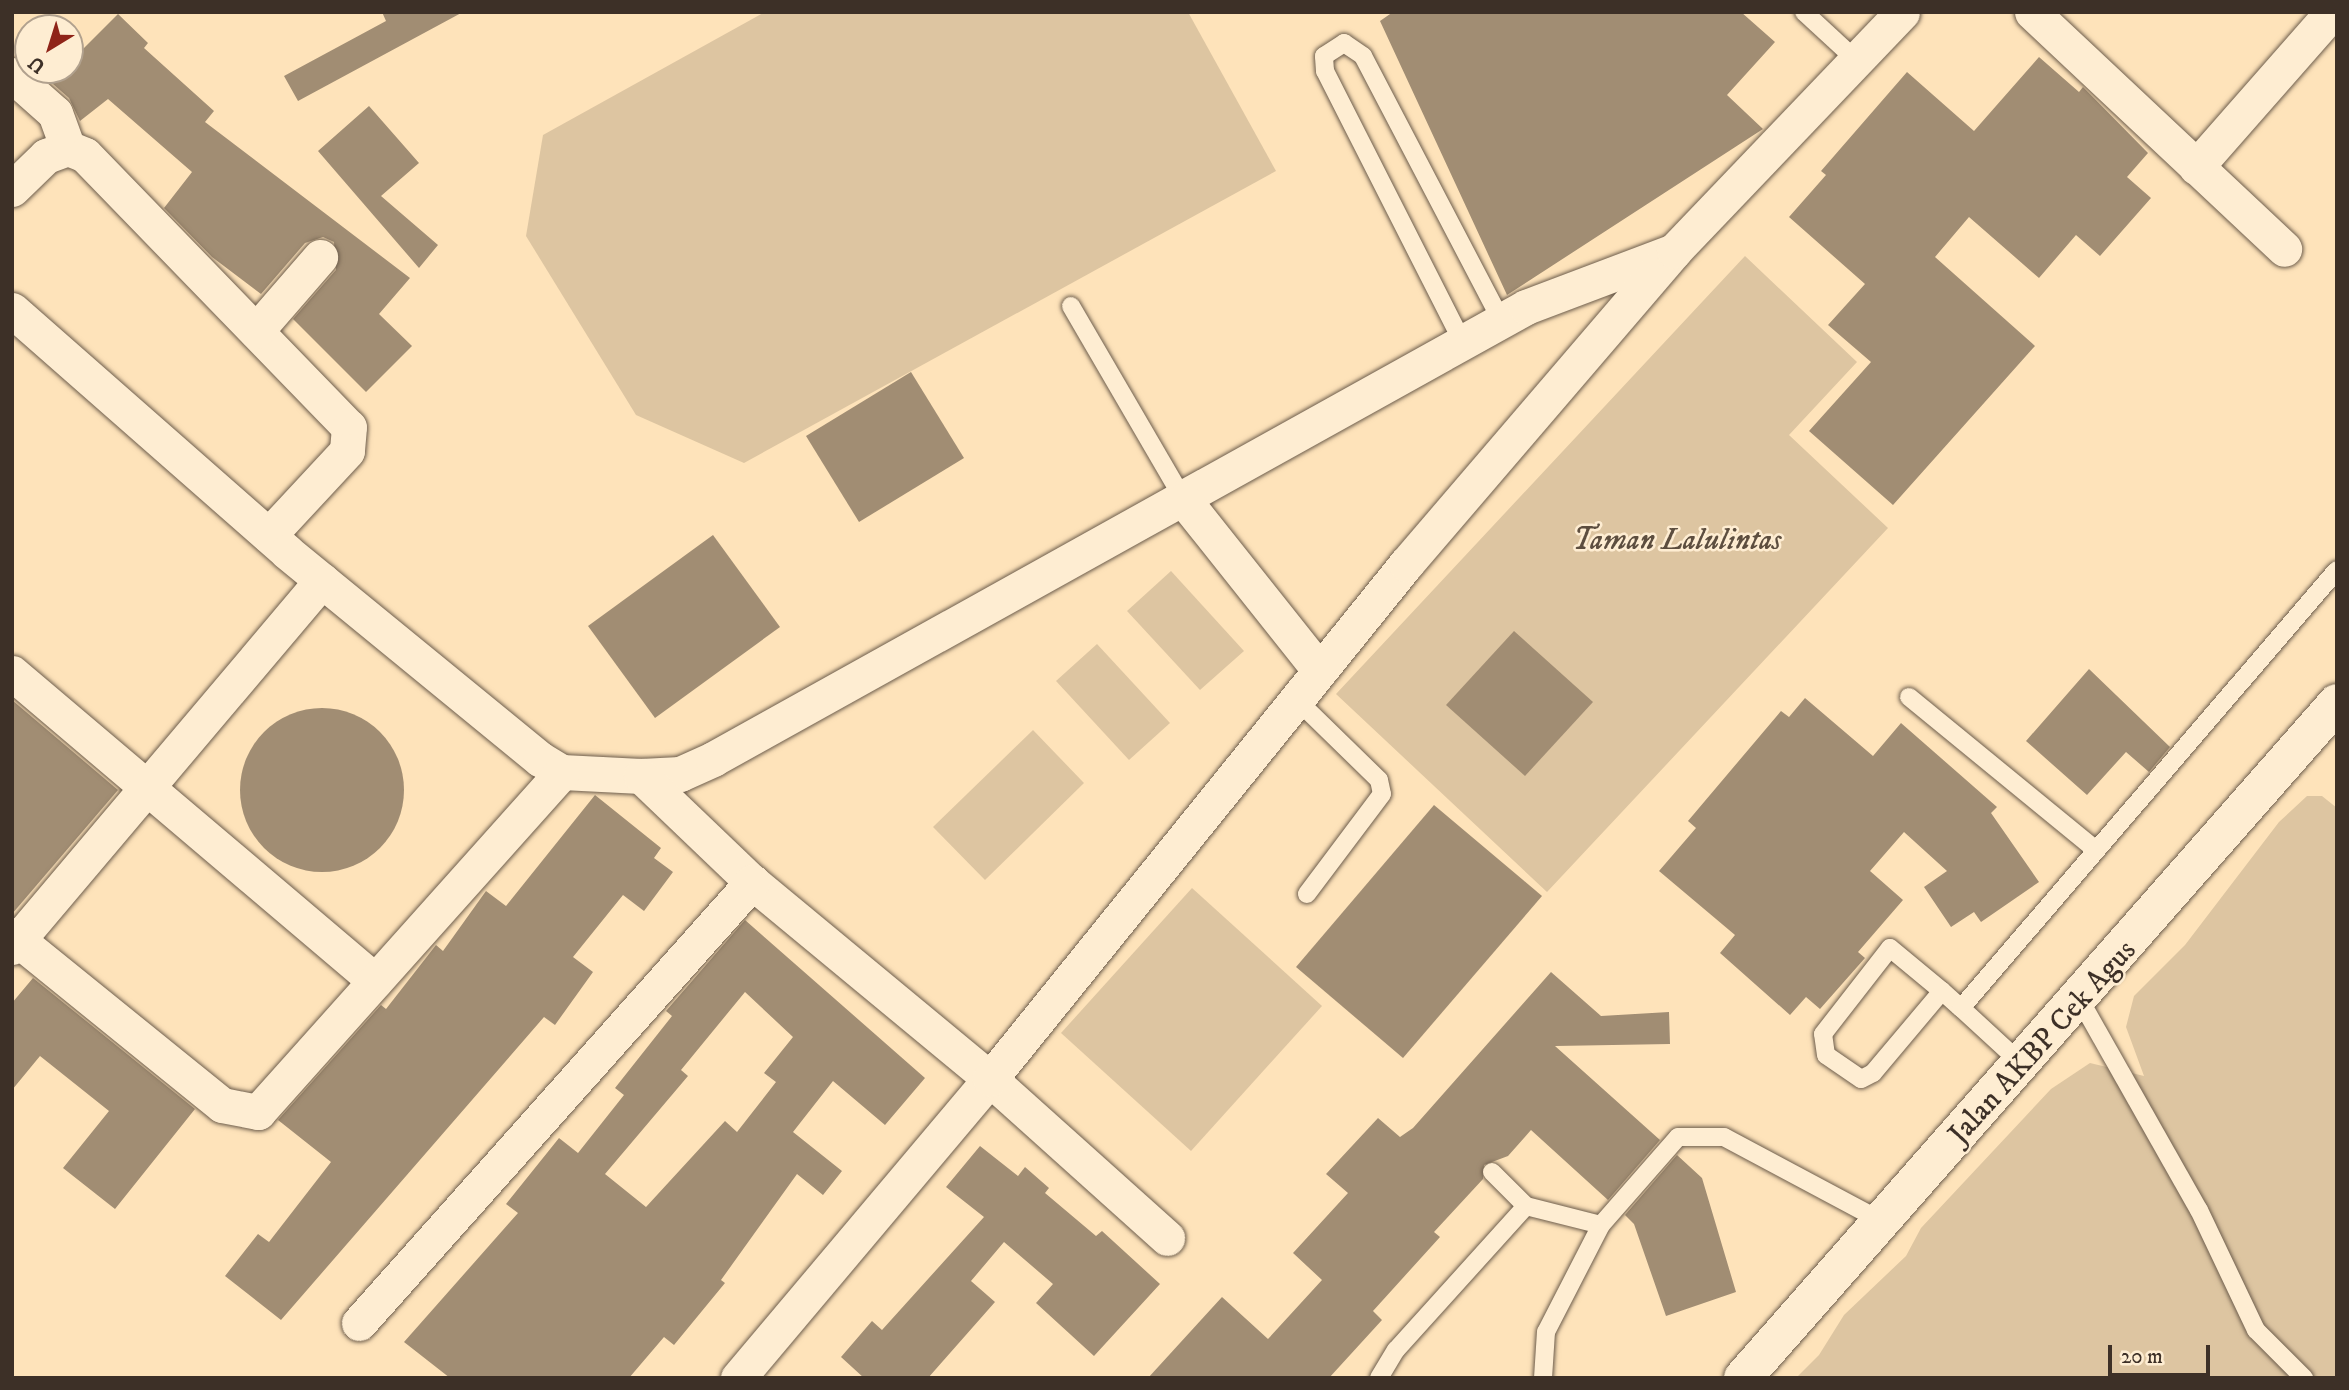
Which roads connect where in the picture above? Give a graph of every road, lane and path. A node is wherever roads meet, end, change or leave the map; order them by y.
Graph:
1 (1804, 12) edge
2 (1902, 12) edge
3 (2032, 12) edge
4 (2332, 12) edge
5 (1856, 60) junction
6 (12, 75) edge
7 (68, 148) junction
8 (2196, 167) junction
9 (12, 189) edge
10 (2284, 249) dead end
11 (1674, 251) junction
12 (320, 257) dead end
13 (1071, 306) dead end
14 (12, 310) edge
15 (1502, 322) junction
16 (256, 331) junction
17 (1463, 344) junction
18 (1184, 500) junction
19 (269, 535) junction
20 (2337, 570) edge
21 (322, 580) junction
22 (1320, 671) junction
23 (12, 673) edge
24 (1909, 696) dead end
25 (1296, 699) junction
26 (2337, 703) edge
27 (562, 772) junction
28 (640, 776) junction
29 (148, 787) junction
30 (2096, 850) junction
31 (752, 882) junction
32 (1307, 894) dead end
33 (14, 941) edge
34 (375, 981) junction
35 (1942, 991) junction
36 (2080, 1000) junction
37 (1961, 1008) junction
38 (2023, 1065) junction
39 (990, 1079) junction
40 (1492, 1172) dead end
41 (1526, 1206) junction
42 (1883, 1222) junction
43 (1601, 1225) junction
44 (1167, 1238) dead end
45 (359, 1323) dead end
46 (738, 1378) edge
47 (1379, 1378) edge
48 (1543, 1378) edge
49 (1743, 1378) edge
50 (2304, 1378) edge

1 - 5 lane
2 - 5 street
3 - 8 street
4 - 8 street
5 - 11 street
6 - 7 street
7 - 9 street
7 - 16 street
8 - 10 street
11 - 15 street
11 - 22 street
12 - 16 street
13 - 18 lane
14 - 19 street
15 - 17 street
15 - 17 lane
16 - 19 street
17 - 18 street
18 - 22 street
18 - 28 street
19 - 21 street
20 - 30 lane
21 - 27 street
21 - 29 street
22 - 25 street
23 - 29 street
24 - 30 lane
25 - 32 lane
25 - 39 street
26 - 36 main road, Jalan AKBP Cek Agus
27 - 28 street
27 - 34 street
28 - 31 street
29 - 33 street
29 - 34 street
30 - 37 lane
31 - 39 street
31 - 45 street
33 - 34 street
35 - 35 lane
35 - 37 lane
36 - 38 main road, Jalan AKBP Cek Agus
36 - 50 lane
37 - 38 lane
38 - 42 main road, Jalan AKBP Cek Agus
39 - 44 street
39 - 46 street
40 - 41 lane
41 - 43 lane
41 - 47 lane
42 - 43 lane
42 - 49 main road, Jalan AKBP Cek Agus
43 - 48 lane

